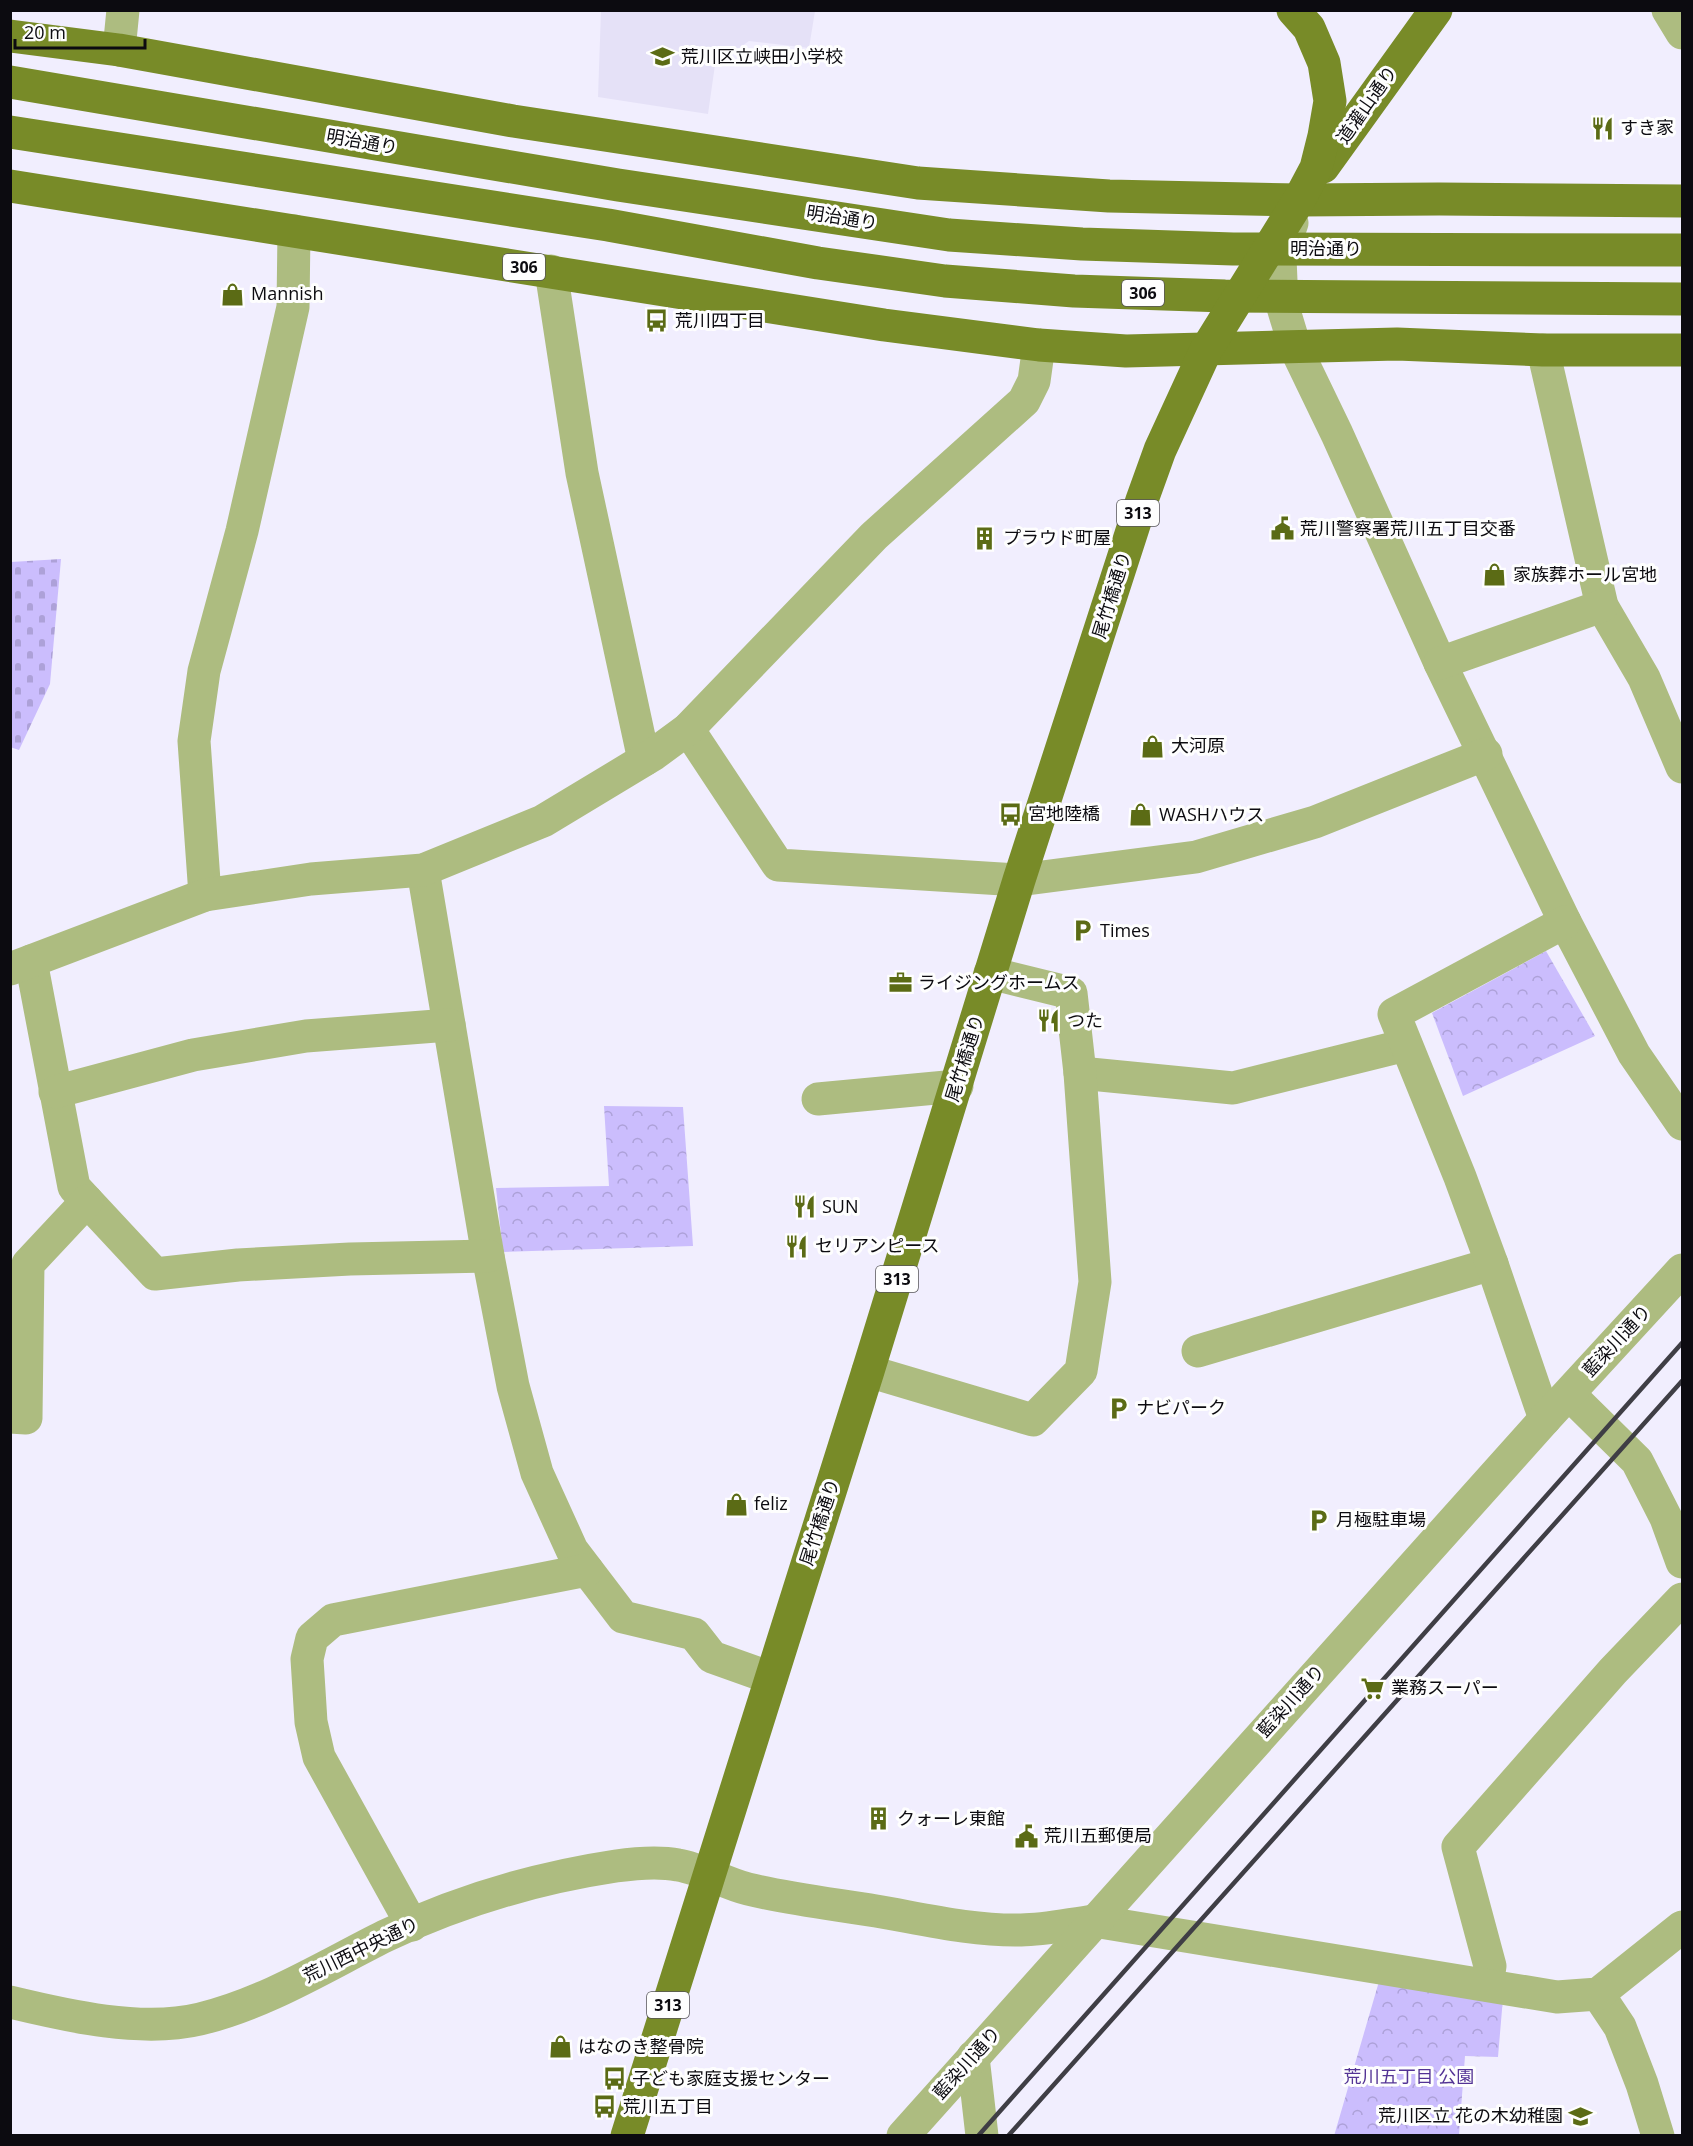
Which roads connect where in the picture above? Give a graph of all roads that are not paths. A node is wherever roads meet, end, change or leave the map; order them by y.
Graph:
1 (123, 10) edge
2 (1293, 10) edge
3 (1436, 10) edge
4 (1668, 10) edge
5 (1683, 33) edge
6 (10, 36) edge
7 (119, 50) junction
8 (10, 82) edge
9 (10, 132) edge
10 (10, 186) edge
11 (1299, 200) junction
12 (1683, 201) edge
13 (294, 231) junction
14 (1683, 250) edge
15 (551, 271) junction
16 (1683, 299) edge
17 (1039, 345) junction
18 (1295, 347) junction
19 (1206, 350) junction
20 (1543, 350) junction
21 (1683, 350) edge
22 (1602, 606) junction
23 (1440, 663) junction
24 (688, 729) junction
25 (1486, 754) junction
26 (644, 760) junction
27 (1683, 767) edge
28 (423, 870) junction
29 (1019, 880) junction
30 (204, 895) junction
31 (1565, 922) junction
32 (21, 965) edge
33 (990, 973) junction
34 (448, 1025) junction
35 (1406, 1045) junction
36 (1080, 1073) junction
37 (957, 1086) junction
38 (56, 1092) junction
39 (818, 1099) dead end
40 (1683, 1124) edge
41 (87, 1201) junction
42 (488, 1256) junction
43 (1492, 1264) junction
44 (1683, 1270) edge
45 (1198, 1351) dead end
46 (18, 1356) edge
47 (868, 1371) junction
48 (1569, 1394) junction
49 (10, 1417) edge
50 (1545, 1419) junction
51 (1683, 1562) edge
52 (587, 1570) junction
53 (1683, 1599) edge
54 (771, 1678) junction
55 (710, 1876) junction
56 (1094, 1921) junction
57 (412, 1925) junction
58 (1683, 1927) edge
59 (1487, 1985) junction
60 (1598, 1994) junction
61 (10, 2002) edge
62 (973, 2057) junction
63 (627, 2136) edge
64 (903, 2136) edge
65 (982, 2136) edge
66 (1658, 2136) edge

1 - 7 street
2 - 11 main road, 尾竹橋通り / 313
3 - 11 main road, 道灌山通り
4 - 5 street
6 - 7 main road
7 - 11 main road
8 - 14 main road, 明治通り
9 - 16 main road, 306
10 - 13 main road, 306
11 - 12 main road
11 - 18 street
11 - 19 main road, 尾竹橋通り / 313
13 - 15 main road, 306
13 - 30 street
15 - 17 main road, 306
15 - 26 street
17 - 19 main road, 306
17 - 24 street
18 - 19 main road, 306
18 - 20 main road, 306
18 - 23 street
19 - 29 main road, 尾竹橋通り / 313
20 - 21 main road, 306
20 - 22 street
22 - 23 street
22 - 27 street
23 - 25 street
24 - 26 street
24 - 29 street
25 - 29 street
25 - 31 street
26 - 28 street
28 - 30 street
28 - 34 street
29 - 33 main road, 尾竹橋通り / 313
30 - 32 street
31 - 35 street
31 - 40 street
32 - 38 street
33 - 36 street
33 - 37 main road, 尾竹橋通り / 313
34 - 38 street
34 - 42 street
35 - 36 street
35 - 43 street
36 - 47 street
37 - 39 street
37 - 47 main road, 尾竹橋通り / 313
38 - 41 street
41 - 42 street
41 - 46 street
42 - 52 street
43 - 45 street
43 - 50 street
44 - 48 street, 藍染川通り
46 - 49 street
47 - 54 main road, 尾竹橋通り / 313
48 - 50 street, 藍染川通り
48 - 51 street
50 - 56 street, 藍染川通り
52 - 54 street
52 - 57 street
53 - 59 street
54 - 55 main road, 尾竹橋通り / 313
55 - 56 street, 荒川西中央通り
55 - 57 street, 荒川西中央通り
55 - 63 main road, 尾竹橋通り / 313
56 - 59 street, 荒川西中央通り
56 - 62 street, 藍染川通り
57 - 61 street, 荒川西中央通り
58 - 60 street
59 - 60 street, 荒川西中央通り
60 - 66 street
62 - 64 street, 藍染川通り
62 - 65 street

